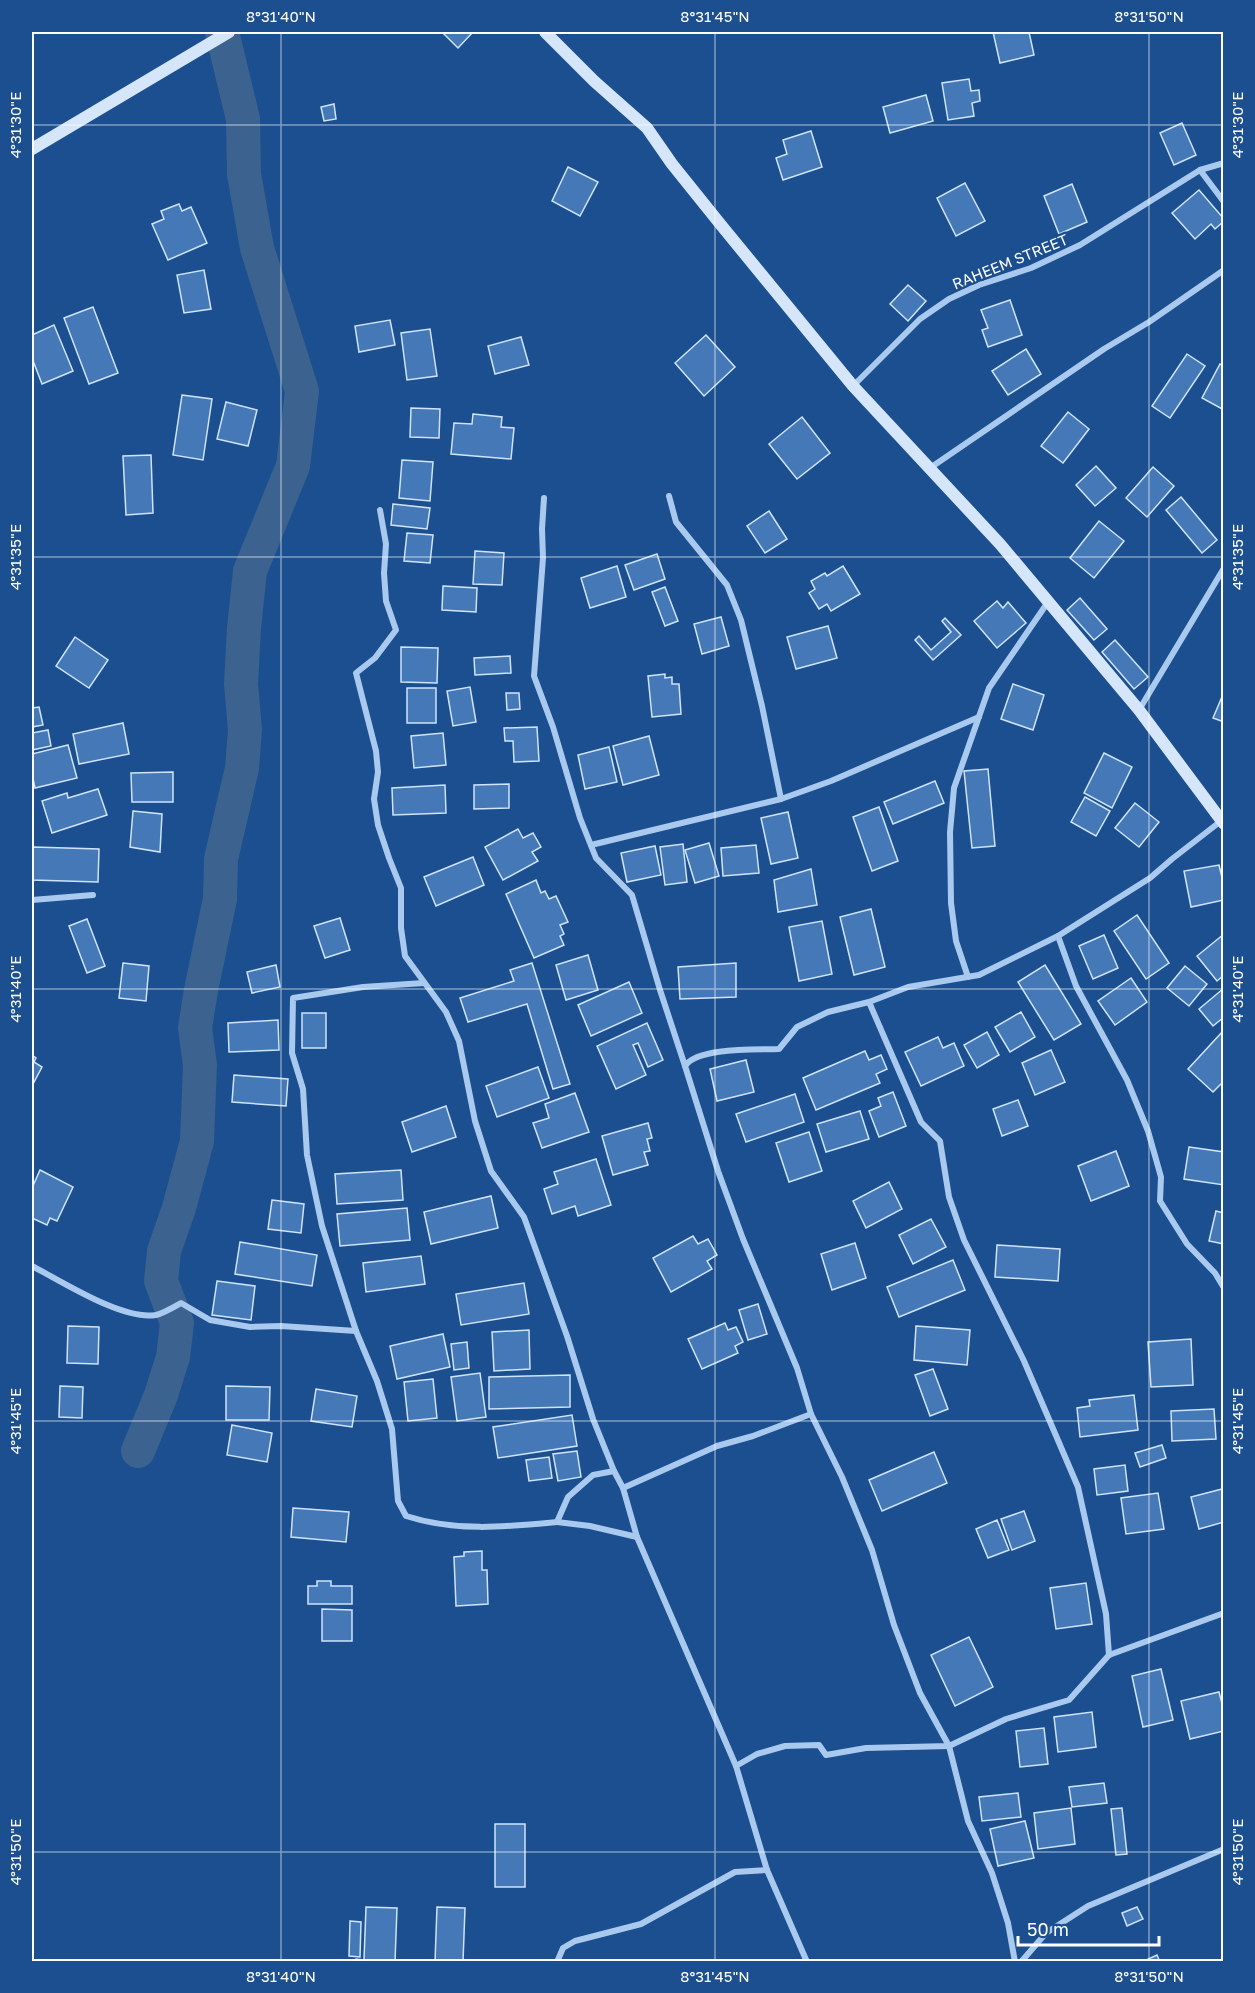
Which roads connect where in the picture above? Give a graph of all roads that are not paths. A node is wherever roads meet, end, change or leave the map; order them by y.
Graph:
1 (229, 32) edge
2 (545, 32) edge
3 (32, 149) edge
4 (1224, 162) edge
5 (1200, 170) junction
6 (1224, 201) edge
7 (1224, 270) edge
8 (853, 386) junction
9 (929, 469) junction
10 (669, 496) dead end
11 (544, 498) dead end
12 (380, 510) dead end
13 (1224, 568) edge
14 (1048, 602) junction
15 (1139, 710) junction
16 (978, 717) junction
17 (782, 799) junction
18 (1222, 823) edge
19 (591, 845) junction
20 (93, 895) dead end
21 (32, 900) edge
22 (1058, 936) junction
23 (968, 977) junction
24 (424, 983) junction
25 (869, 1002) junction
26 (685, 1066) junction
27 (32, 1266) edge
28 (1224, 1288) edge
29 (356, 1331) junction
30 (811, 1414) junction
31 (614, 1471) junction
32 (623, 1488) junction
33 (557, 1522) junction
34 (637, 1537) junction
35 (1224, 1613) edge
36 (1109, 1655) junction
37 (949, 1746) junction
38 (736, 1766) junction
39 (1224, 1849) edge
40 (767, 1870) junction
41 (557, 1962) edge
42 (807, 1962) edge
43 (1015, 1962) edge
44 (1021, 1962) edge

1 - 3 street
2 - 8 street
4 - 5 street, RAHEEM STREET
5 - 6 street
5 - 8 street, RAHEEM STREET
7 - 9 street
8 - 9 street
9 - 14 street
10 - 17 street
11 - 19 street
12 - 24 street
13 - 15 street
14 - 15 street
14 - 16 street
15 - 18 street
16 - 17 street
16 - 23 street
17 - 19 street
18 - 22 street
19 - 26 street
20 - 21 street
22 - 23 street
22 - 28 street
23 - 25 street
24 - 29 street
24 - 31 street
25 - 26 street
25 - 36 street
26 - 30 street
27 - 29 street
29 - 33 street
30 - 32 street
30 - 37 street
31 - 32 street
31 - 33 street
32 - 34 street
33 - 34 street
34 - 38 street
35 - 36 street
36 - 37 street
37 - 38 street
37 - 43 street
38 - 40 street
39 - 44 street
40 - 41 street
40 - 42 street

